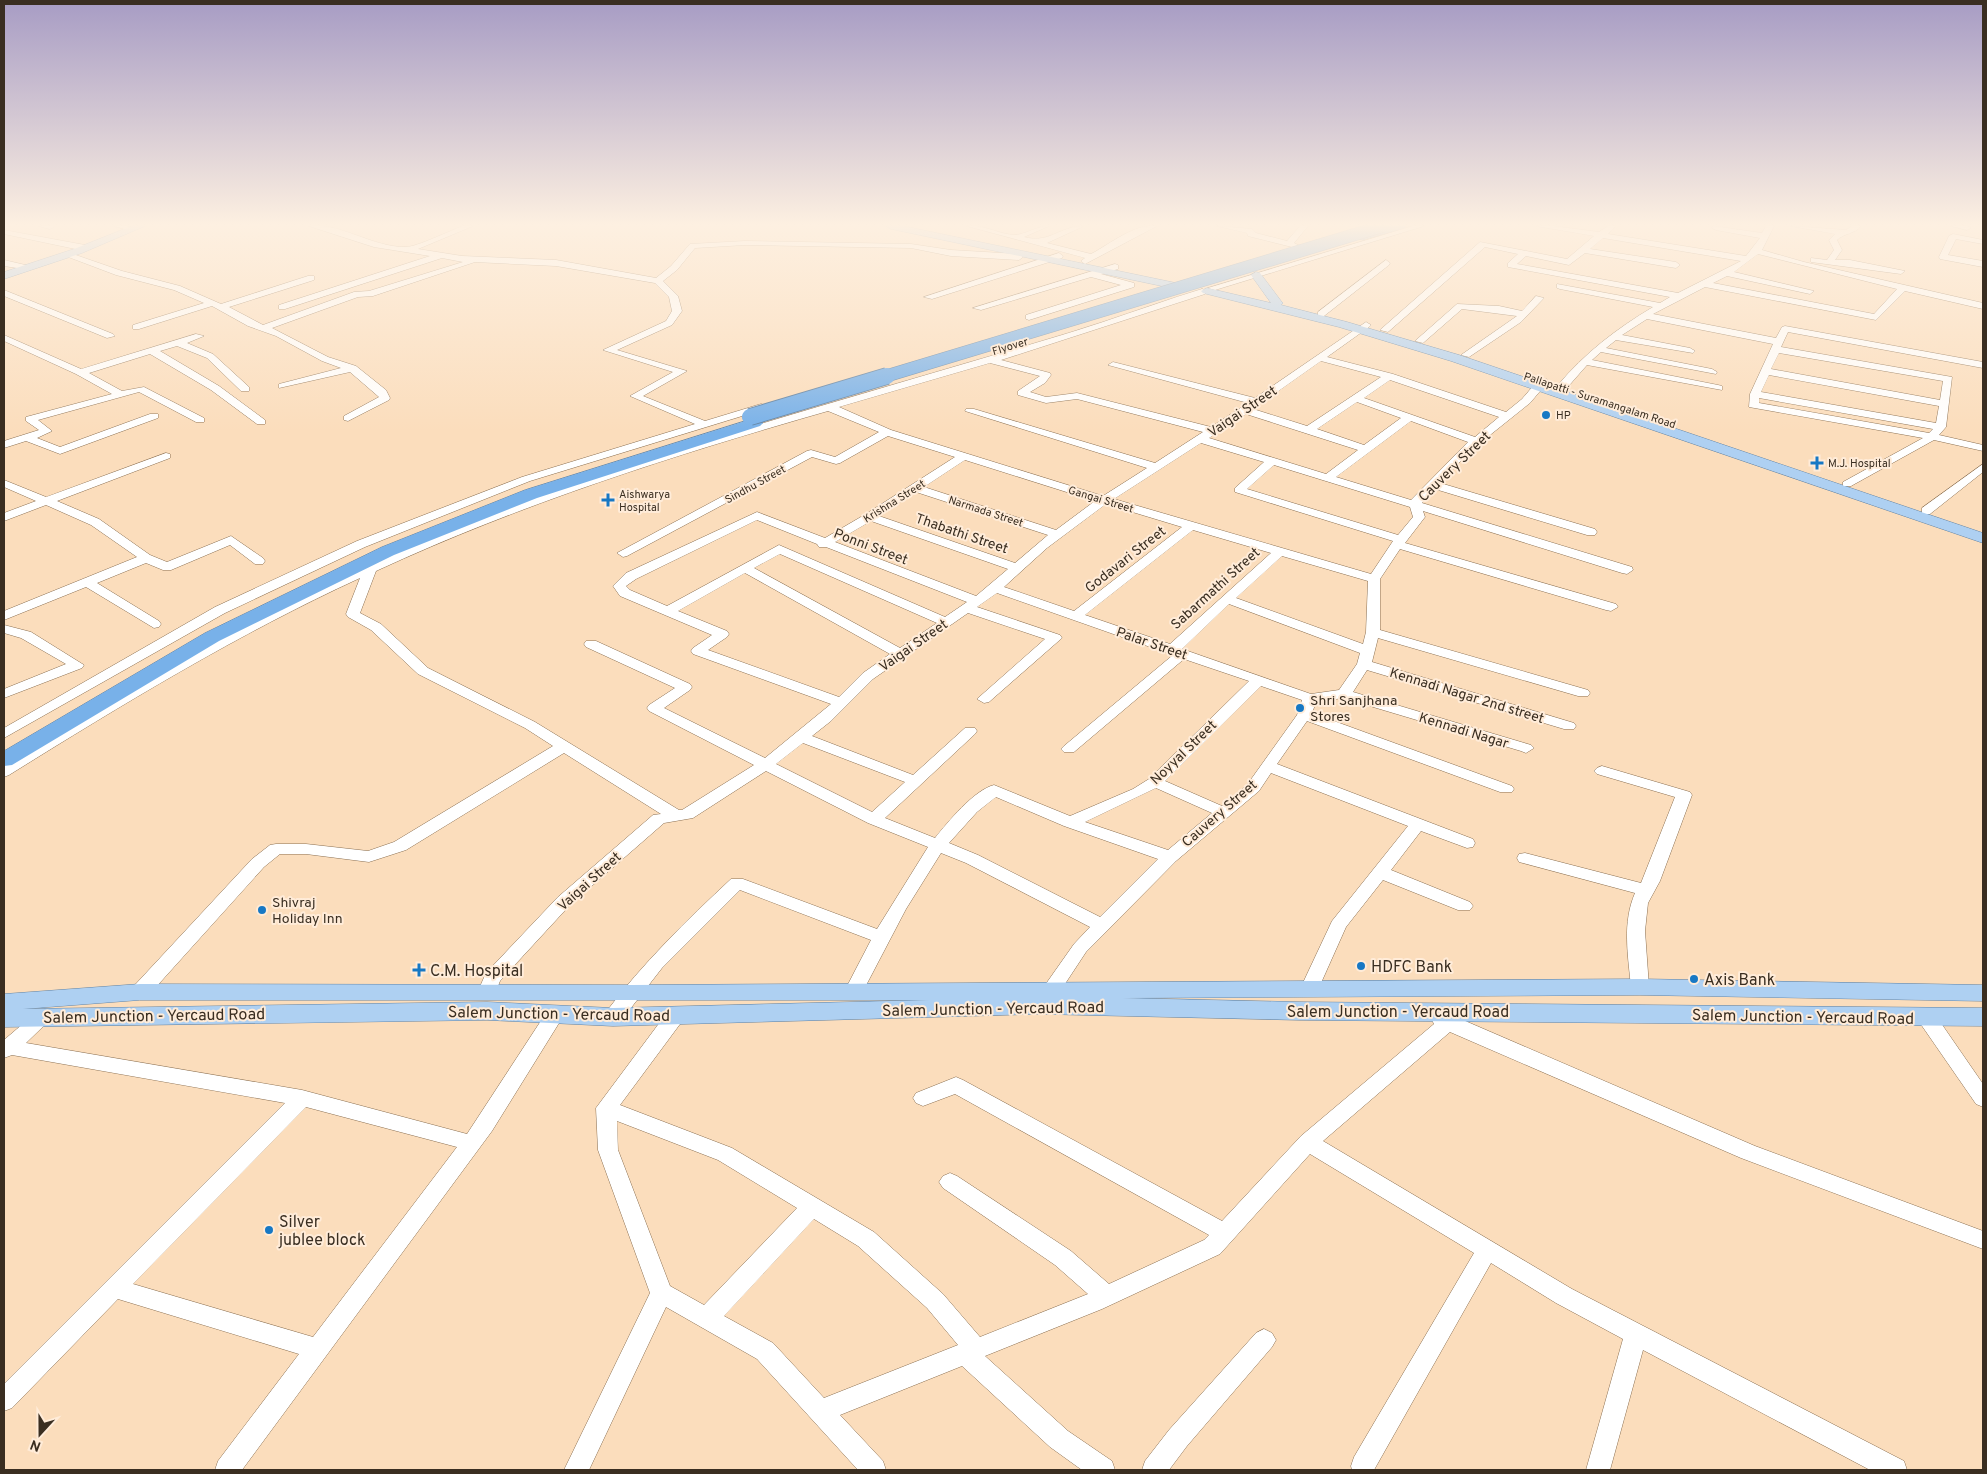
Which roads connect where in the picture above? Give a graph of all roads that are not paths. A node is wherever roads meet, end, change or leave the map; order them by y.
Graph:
1 (8, 295) edge
2 (193, 295) edge
3 (253, 295) edge
4 (320, 295) edge
5 (356, 295) edge
6 (672, 295) edge
7 (936, 295) edge
8 (1022, 295) edge
9 (1100, 295) edge
10 (1141, 295) edge
11 (1150, 295) edge
12 (1159, 295) edge
13 (1193, 295) edge
14 (1228, 295) edge
15 (1233, 295) edge
16 (1271, 295) edge
17 (1345, 295) edge
18 (1425, 295) edge
19 (1605, 295) edge
20 (1671, 295) edge
21 (1760, 295) edge
22 (1897, 295) edge
23 (1936, 295) edge
24 (1678, 296) joint
25 (929, 297) dead end
26 (1539, 298) dead end
27 (1277, 303) junction
28 (217, 305) junction
29 (1662, 306) junction
30 (1983, 306) edge
31 (282, 307) dead end
32 (978, 308) dead end
33 (1320, 314) junction
34 (1523, 314) junction
35 (1647, 316) junction
36 (1029, 317) dead end
37 (136, 327) dead end
38 (1363, 327) junction
39 (263, 328) junction
40 (1385, 330) junction
41 (110, 336) dead end
42 (199, 336) dead end
43 (1615, 337) junction
44 (4, 338) edge
45 (1420, 341) junction
46 (177, 342) junction
47 (1777, 346) junction
48 (1599, 349) junction
49 (151, 350) junction
50 (1690, 350) dead end
51 (1466, 355) junction
52 (1320, 358) junction
53 (987, 359) junction
54 (1583, 361) junction
55 (1983, 364) edge
56 (1113, 365) dead end
57 (352, 368) junction
58 (1765, 371) junction
59 (80, 372) junction
60 (1712, 372) dead end
61 (1389, 376) junction
62 (1540, 384) junction
63 (283, 386) dead end
64 (1562, 388) junction
65 (1718, 388) dead end
66 (245, 389) dead end
67 (120, 394) junction
68 (1755, 394) junction
69 (1358, 400) junction
70 (1256, 402) junction
71 (1944, 404) junction
72 (831, 408) junction
73 (1244, 410) junction
74 (970, 411) dead end
75 (154, 416) dead end
76 (1507, 416) junction
77 (348, 418) dead end
78 (1409, 418) junction
79 (200, 420) dead end
80 (752, 420) junction
81 (261, 422) dead end
82 (1941, 427) junction
83 (1310, 429) junction
84 (719, 431) junction
85 (887, 432) junction
86 (1207, 435) junction
87 (27, 438) junction
88 (1930, 438) junction
89 (689, 440) junction
90 (1476, 442) junction
91 (4, 445) edge
92 (1983, 448) edge
93 (1367, 449) junction
94 (166, 456) dead end
95 (964, 456) junction
96 (1272, 461) junction
97 (1157, 467) junction
98 (1983, 467) edge
99 (1329, 477) junction
100 (4, 483) edge
101 (1432, 484) junction
102 (1847, 484) junction
103 (915, 488) junction
104 (1104, 500) junction
105 (45, 501) junction
106 (1415, 503) junction
107 (1893, 504) junction
108 (1926, 511) junction
109 (4, 517) edge
110 (870, 517) junction
111 (1191, 526) junction
112 (1983, 531) edge
113 (1591, 532) dead end
114 (1058, 534) junction
115 (1983, 538) edge
116 (1399, 542) junction
117 (823, 544) junction
118 (1280, 552) junction
119 (623, 553) dead end
120 (146, 558) junction
121 (259, 561) dead end
122 (744, 568) junction
123 (1017, 568) junction
124 (370, 569) junction
125 (1627, 570) dead end
126 (1374, 579) junction
127 (87, 582) junction
128 (994, 588) junction
129 (1227, 599) junction
130 (971, 605) junction
131 (1611, 607) dead end
132 (668, 611) junction
133 (4, 616) edge
134 (1076, 616) junction
135 (946, 622) junction
136 (154, 624) dead end
137 (4, 629) edge
138 (1373, 632) junction
139 (591, 644) dead end
140 (1177, 651) junction
141 (900, 654) junction
142 (1366, 658) junction
143 (1258, 680) junction
144 (1583, 693) dead end
145 (4, 694) edge
146 (1344, 694) junction
147 (1310, 698) junction
148 (984, 699) dead end
149 (841, 703) junction
150 (1304, 715) junction
151 (1569, 726) dead end
152 (970, 732) dead end
153 (5, 735) edge
154 (801, 737) junction
155 (564, 746) junction
156 (1526, 748) dead end
157 (1069, 749) dead end
158 (4, 760) edge
159 (766, 764) junction
160 (1268, 766) junction
161 (1602, 771) dead end
162 (4, 772) edge
163 (915, 781) junction
164 (1154, 782) junction
165 (1506, 789) dead end
166 (1223, 812) junction
167 (676, 816) junction
168 (874, 819) junction
169 (1070, 822) junction
170 (1418, 824) junction
171 (1467, 843) dead end
172 (936, 845) junction
173 (1170, 857) junction
174 (1525, 858) dead end
175 (1380, 872) junction
176 (1643, 889) junction
177 (1464, 906) dead end
178 (1102, 926) junction
179 (883, 936) junction
180 (1640, 986) junction
181 (1310, 987) junction
182 (1411, 987) junction
183 (1052, 988) junction
184 (854, 990) junction
185 (487, 991) junction
186 (140, 992) junction
187 (630, 993) junction
188 (1983, 993) edge
189 (4, 1002) edge
190 (1411, 1011) junction
191 (555, 1015) junction
192 (676, 1015) junction
193 (45, 1016) junction
194 (613, 1017) junction
195 (1983, 1017) edge
196 (4, 1018) edge
197 (1927, 1018) junction
198 (1449, 1022) junction
199 (6, 1049) edge
200 (302, 1098) junction
201 (923, 1098) dead end
202 (1983, 1099) edge
203 (606, 1108) junction
204 (1308, 1142) junction
205 (471, 1143) junction
206 (950, 1182) dead end
207 (812, 1206) junction
208 (1224, 1233) junction
209 (1983, 1240) edge
210 (1487, 1250) junction
211 (114, 1288) junction
212 (661, 1293) junction
213 (1107, 1296) junction
214 (707, 1318) junction
215 (1636, 1334) junction
216 (1264, 1340) dead end
217 (317, 1349) junction
218 (971, 1351) junction
219 (4, 1400) edge
220 (821, 1412) junction
221 (1363, 1466) dead end
222 (227, 1470) edge
223 (576, 1470) edge
224 (874, 1470) edge
225 (1103, 1470) edge
226 (1154, 1470) edge
227 (1598, 1470) edge
228 (1895, 1470) edge

1 - 41 street
2 - 28 street
3 - 28 street
4 - 31 street
5 - 39 street
6 - 84 street
7 - 25 street
8 - 32 street
9 - 36 street
10 - 84 street
11 - 80 highway, Flyover
12 - 80 highway, bridge
13 - 53 street
14 - 38 main road
15 - 27 main road, Pallapatti - Suramangalam Road
16 - 27 main road
17 - 33 street
18 - 40 street
19 - 29 street
20 - 24 street
21 - 22 street
23 - 30 street
24 - 29 street
26 - 34 street
27 - 33 main road, Pallapatti - Suramangalam Road
28 - 37 street
28 - 39 street
29 - 35 street
33 - 38 main road, Pallapatti - Suramangalam Road
34 - 45 street
34 - 51 street
35 - 43 street
35 - 47 street
38 - 40 main road, Pallapatti - Suramangalam Road
38 - 52 street, Vaigai Street
38 - 62 main road
39 - 57 street
40 - 45 main road, Pallapatti - Suramangalam Road
42 - 46 street
43 - 48 street
43 - 50 street
44 - 59 street
45 - 51 main road, Pallapatti - Suramangalam Road
46 - 49 street
46 - 66 street
47 - 55 street
47 - 58 street
47 - 71 street
48 - 54 street
48 - 60 street
49 - 59 street
49 - 81 street
51 - 62 main road, Pallapatti - Suramangalam Road
52 - 61 street
52 - 70 street, Vaigai Street
53 - 72 street
53 - 86 street
54 - 64 street
54 - 65 street
56 - 70 street
57 - 63 street
57 - 77 street
58 - 68 street
58 - 71 street
59 - 67 street
61 - 69 street
61 - 76 street
62 - 64 main road, Pallapatti - Suramangalam Road
62 - 76 street, Cauvery Street
62 - 107 main road
64 - 102 main road, Pallapatti - Suramangalam Road
67 - 79 street
67 - 87 street
68 - 82 street
68 - 88 street
69 - 78 street
69 - 83 street
70 - 73 street, Vaigai Street
71 - 82 street
72 - 84 street
72 - 85 street, Gangai Street
73 - 83 street
73 - 86 street, Vaigai Street
74 - 97 street
75 - 87 street
76 - 90 street, Cauvery Street
78 - 90 street
78 - 93 street
80 - 84 highway
82 - 88 street
83 - 93 street
84 - 89 highway
84 - 124 street
84 - 153 street
85 - 95 street, Gangai Street
85 - 119 street, Sindhu Street
86 - 96 street
86 - 97 street, Vaigai Street
87 - 91 street
88 - 92 street
88 - 102 street
89 - 153 highway
89 - 158 highway
90 - 101 street, Cauvery Street
93 - 99 street
94 - 105 street
95 - 103 street, Krishna Street
95 - 104 street, Gangai Street
96 - 99 street
96 - 116 street
97 - 104 street, Vaigai Street
98 - 108 street
99 - 106 street
100 - 105 street
101 - 106 street, Cauvery Street
101 - 113 street
102 - 107 main road, Pallapatti - Suramangalam Road
103 - 110 street, Krishna Street
103 - 114 street, Narmada Street
104 - 111 street, Gangai Street
104 - 114 street, Vaigai Street
105 - 109 street
105 - 120 street
106 - 116 street, Cauvery Street
106 - 125 street
107 - 108 main road, Pallapatti - Suramangalam Road
107 - 115 main road
108 - 112 main road, Pallapatti - Suramangalam Road
110 - 117 street, Krishna Street
110 - 123 street, Thabathi Street
111 - 118 street, Gangai Street
111 - 134 street, Godavari Street
114 - 123 street, Vaigai Street
116 - 126 street, Cauvery Street
116 - 131 street
117 - 130 street, Ponni Street
117 - 132 street, Ponni Street
118 - 126 street, Gangai Street
118 - 129 street, Sabarmathi Street
120 - 121 street
120 - 127 street
122 - 132 street
122 - 135 street
122 - 141 street
123 - 128 street, Vaigai Street
124 - 155 street
124 - 162 street
126 - 138 street, Cauvery Street
127 - 133 street
127 - 136 street
128 - 130 street, Vaigai Street
128 - 134 street, Palar Street
129 - 140 street, Sabarmathi Street
129 - 142 street, Kennadi Nagar 2nd street
130 - 135 street, Vaigai Street
130 - 148 street, Ponni Street
132 - 149 street
134 - 140 street, Palar Street
135 - 141 street, Vaigai Street
137 - 145 street
138 - 142 street, Cauvery Street
138 - 144 street
139 - 159 street
140 - 143 street, Palar Street
140 - 157 street, Sabarmathi Street
141 - 149 street, Vaigai Street
142 - 146 street, Cauvery Street
142 - 151 street, Kennadi Nagar 2nd street
143 - 147 street, Palar Street
143 - 164 street, Noyyal Street
146 - 147 street
146 - 156 street, Kennadi Nagar
147 - 150 street, Cauvery Street
149 - 154 street, Vaigai Street
150 - 160 street, Cauvery Street
150 - 165 street
152 - 163 street
154 - 159 street, Vaigai Street
154 - 163 street
155 - 167 street
155 - 186 street
159 - 167 street, Vaigai Street
159 - 168 street
160 - 166 street, Cauvery Street
160 - 170 street
161 - 176 street
163 - 168 street
164 - 166 street
164 - 169 street, Noyyal Street
166 - 173 street, Cauvery Street
167 - 185 street, Vaigai Street
168 - 172 street
169 - 172 street
169 - 173 street
170 - 171 street
170 - 175 street
172 - 178 street
172 - 179 street
173 - 178 street, Cauvery Street
174 - 176 street
175 - 177 street
175 - 181 street
176 - 180 street
178 - 183 street, Cauvery Street
179 - 184 street
179 - 187 street
180 - 182 main road
180 - 188 main road
181 - 182 main road
181 - 183 main road
182 - 190 main road
183 - 184 main road
184 - 187 main road
185 - 186 main road
185 - 187 main road
186 - 189 main road
187 - 194 street
190 - 192 main road, Salem Junction - Yercaud Road
190 - 197 main road, Salem Junction - Yercaud Road
190 - 198 street
191 - 193 main road, Salem Junction - Yercaud Road
191 - 194 main road, Salem Junction - Yercaud Road
191 - 205 street
192 - 194 main road, Salem Junction - Yercaud Road
192 - 203 street
193 - 196 main road, Salem Junction - Yercaud Road
193 - 199 street
195 - 197 main road, Salem Junction - Yercaud Road
197 - 202 street
198 - 204 street
198 - 209 street
199 - 200 street
200 - 205 street
200 - 211 street
201 - 208 street
203 - 207 street
203 - 212 street
204 - 208 street
204 - 210 street
205 - 217 street
206 - 213 street
207 - 214 street
207 - 218 street
208 - 213 street
210 - 215 street
210 - 221 street
211 - 217 street
211 - 219 street
212 - 214 street
212 - 223 street
213 - 218 street
214 - 220 street
215 - 227 street
215 - 228 street
216 - 226 street
217 - 222 street
218 - 220 street
218 - 225 street
220 - 224 street

